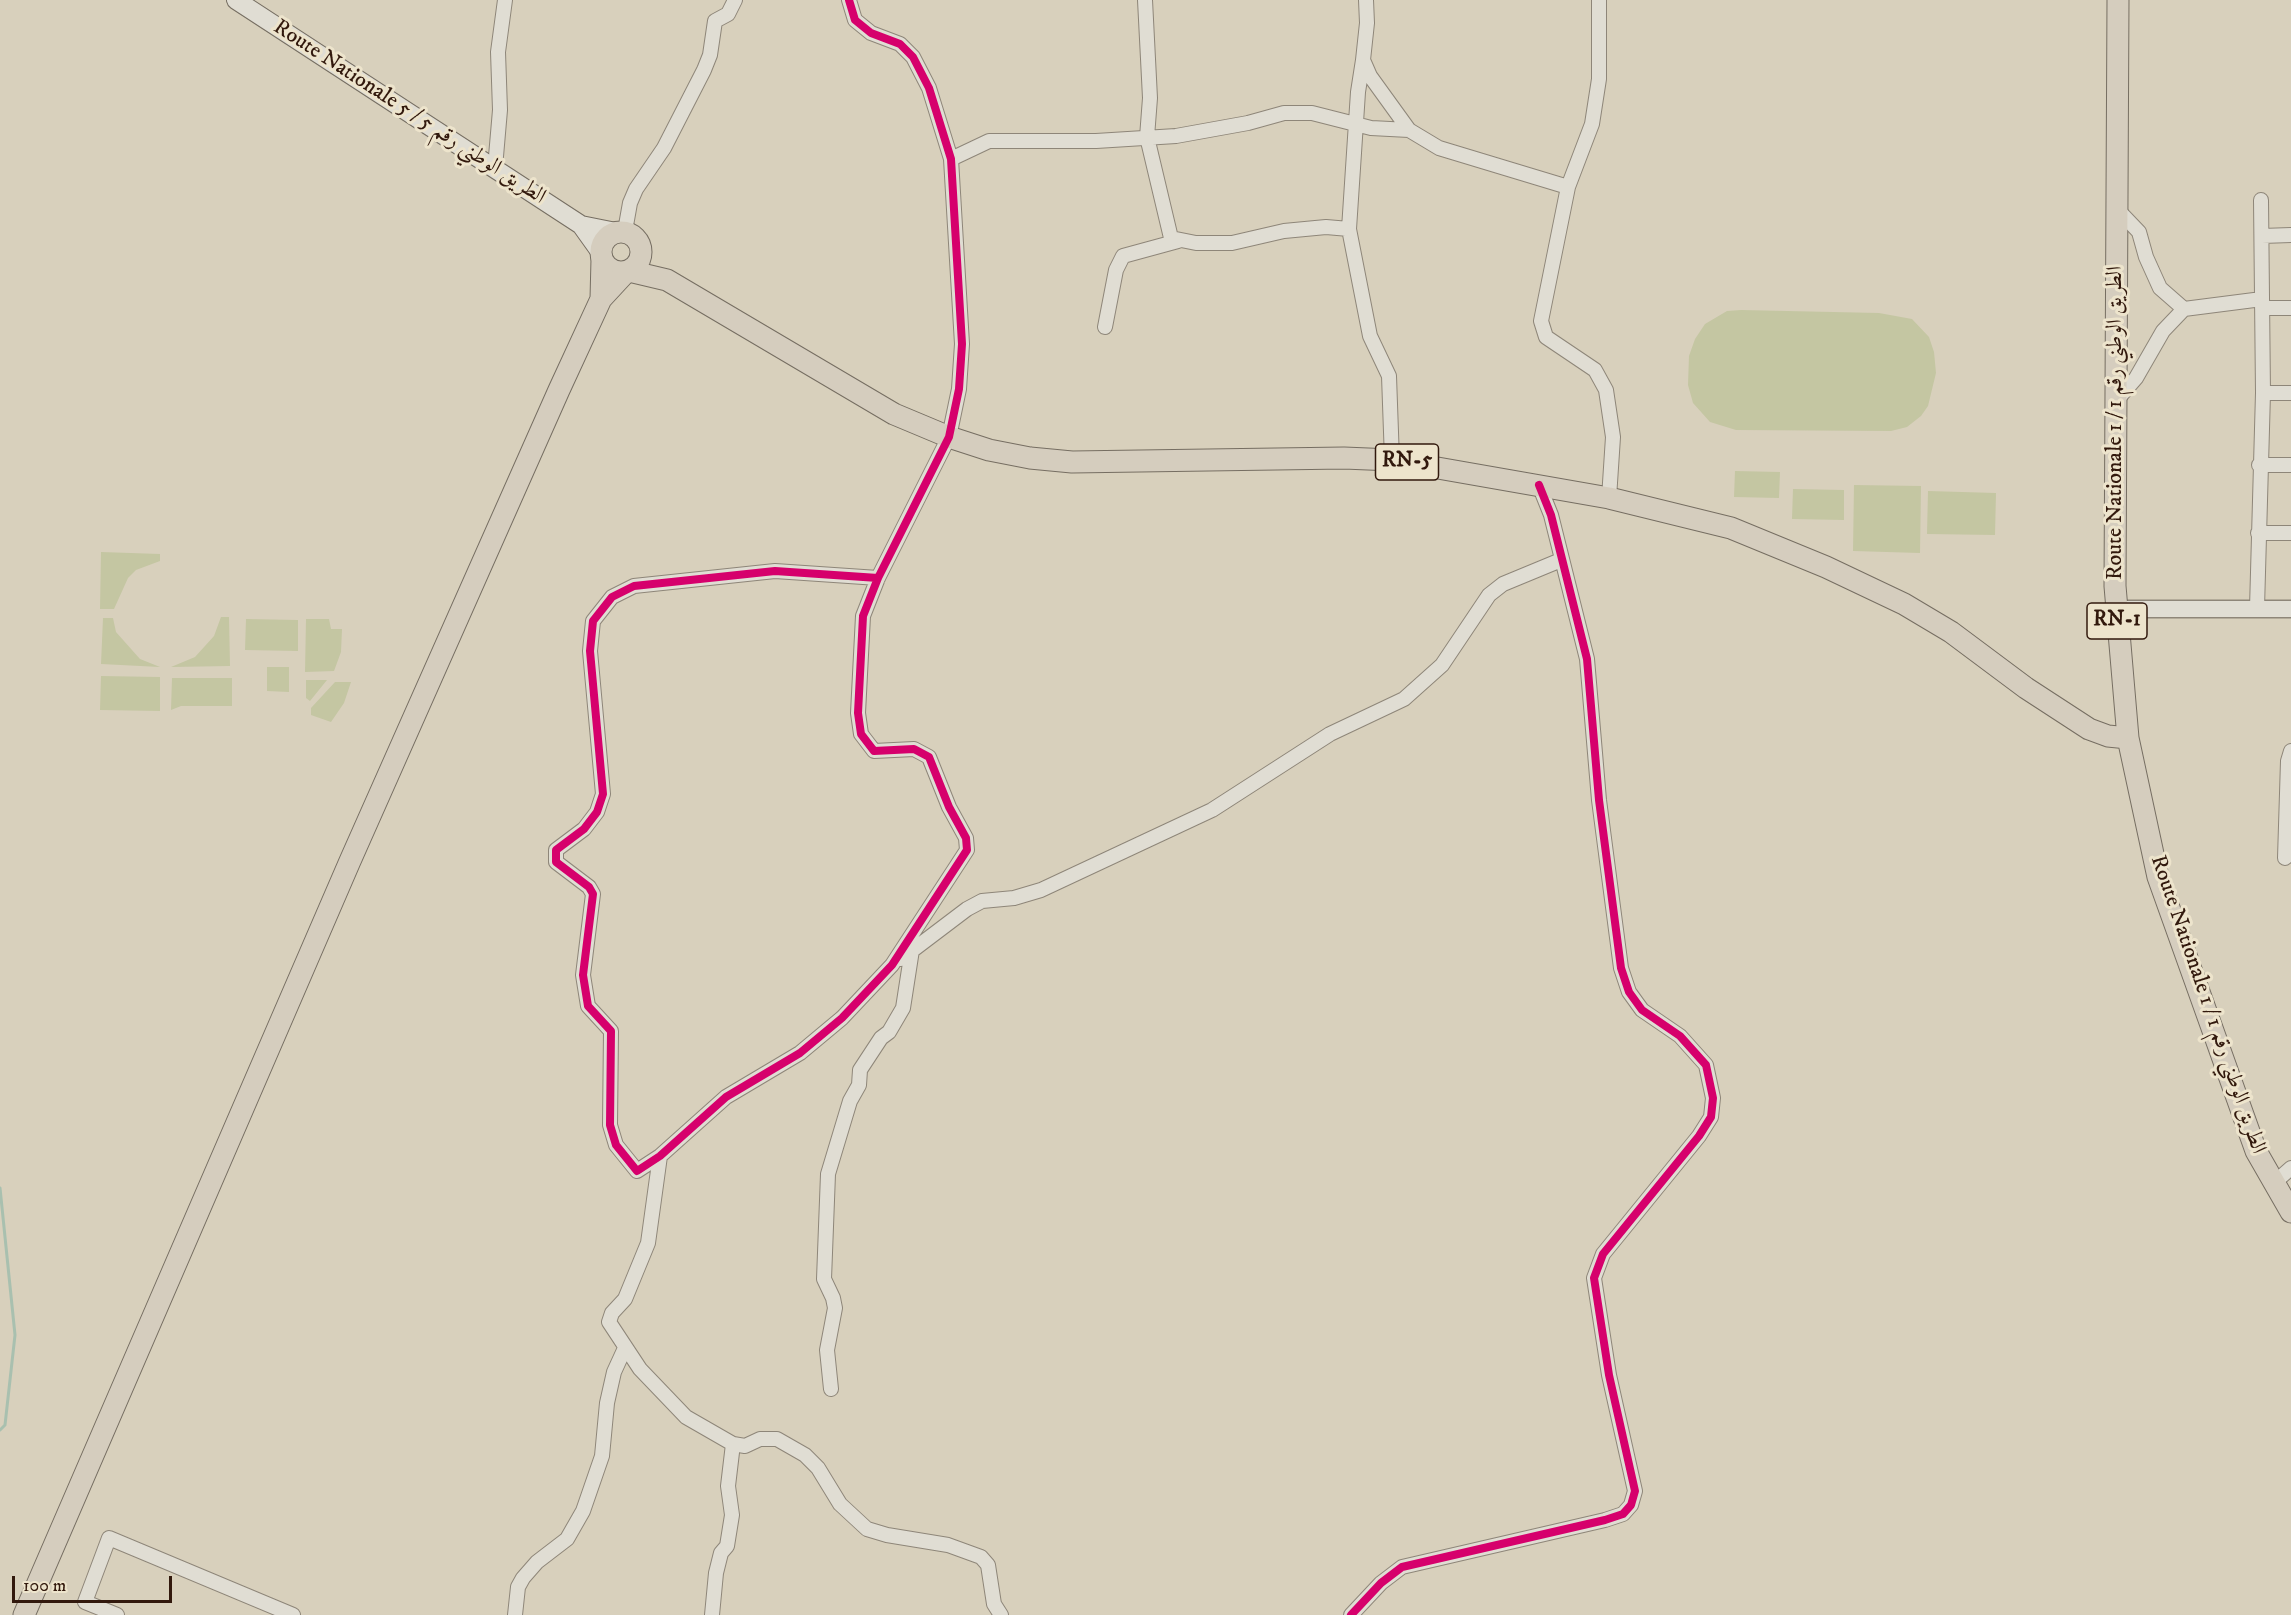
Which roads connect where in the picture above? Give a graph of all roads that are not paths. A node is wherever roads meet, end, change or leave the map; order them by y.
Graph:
1 (236, 0) edge
2 (505, 0) edge
3 (735, 0) edge
4 (849, 0) edge
5 (1145, 0) edge
6 (1366, 0) edge
7 (1599, 0) edge
8 (2118, 0) edge
9 (1363, 60) junction
10 (1357, 126) junction
11 (1409, 130) junction
12 (1147, 137) junction
13 (951, 159) junction
14 (495, 168) junction
15 (1568, 187) junction
16 (2261, 200) dead end
17 (2117, 209) junction
18 (581, 225) junction
19 (1349, 229) junction
20 (628, 236) junction
21 (2262, 236) junction
22 (2291, 236) edge
23 (1178, 241) junction
24 (602, 256) junction
25 (628, 271) junction
26 (667, 280) junction
27 (601, 299) junction
28 (2262, 304) junction
29 (2291, 308) edge
30 (2184, 309) junction
31 (1106, 327) dead end
32 (2263, 393) junction
33 (2291, 393) edge
34 (2116, 401) junction
35 (949, 437) junction
36 (1392, 460) junction
37 (2259, 465) junction
38 (2291, 465) edge
39 (1539, 485) junction
40 (1609, 498) junction
41 (2258, 533) junction
42 (2291, 533) edge
43 (1561, 560) junction
44 (878, 578) junction
45 (2257, 608) junction
46 (2116, 609) junction
47 (2291, 609) edge
48 (2128, 738) junction
49 (2291, 751) edge
50 (2285, 858) dead end
51 (912, 950) junction
52 (892, 965) junction
53 (660, 1156) junction
54 (2291, 1168) edge
55 (2274, 1183) junction
56 (2291, 1212) edge
57 (625, 1348) junction
58 (831, 1389) dead end
59 (733, 1444) junction
60 (276, 1612) edge
61 (24, 1615) edge
62 (117, 1615) edge
63 (293, 1615) edge
64 (515, 1615) edge
65 (712, 1615) edge
66 (1001, 1615) edge
67 (1351, 1615) edge

1 - 14 main road, Route Nationale 5 / الطريق الوطني رقم 5
2 - 14 street
3 - 20 street
4 - 13 street
5 - 12 street
6 - 9 street
7 - 15 street
8 - 17 main road, Route Nationale 1 / الطريق الوطني رقم 1 / RN-1
9 - 10 street
9 - 11 street
10 - 11 street
10 - 12 street
10 - 19 street
11 - 15 street
12 - 13 street
12 - 23 street
13 - 35 street
14 - 18 main road, Route Nationale 5 / الطريق الوطني رقم 5
15 - 40 street
16 - 21 street
17 - 30 street
17 - 34 main road, Route Nationale 1 / الطريق الوطني رقم 1 / RN-1
18 - 20 main road
18 - 24 main road
19 - 23 street
19 - 36 street
20 - 24 main road
20 - 25 main road
20 - 26 main road, RN-5
21 - 22 street
21 - 28 street
23 - 31 street
24 - 25 main road
24 - 27 main road
25 - 26 main road, RN-5
25 - 27 main road
26 - 35 main road, RN-5
27 - 61 main road
28 - 29 street
28 - 30 street
28 - 32 street
30 - 34 street
32 - 33 street
32 - 37 street
34 - 46 main road, Route Nationale 1 / الطريق الوطني رقم 1 / RN-1
35 - 36 main road, RN-5
35 - 44 street
36 - 39 main road, RN-5
37 - 38 street
37 - 41 street
39 - 40 main road, RN-5
39 - 43 street
40 - 48 main road, RN-5
41 - 42 street
41 - 45 street
43 - 51 street
43 - 67 street
44 - 52 street
44 - 53 street
45 - 46 street
45 - 47 street
46 - 48 main road, Route Nationale 1 / الطريق الوطني رقم 1 / RN-1
48 - 55 main road, Route Nationale 1 / الطريق الوطني رقم 1 / RN-1
49 - 50 street
51 - 52 street
51 - 58 street
52 - 53 street
53 - 57 street
54 - 55 street
55 - 56 main road, Route Nationale 1 / الطريق الوطني رقم 1 / RN-1
57 - 59 street
57 - 64 street
59 - 65 street
59 - 66 street
60 - 62 street
60 - 63 street

